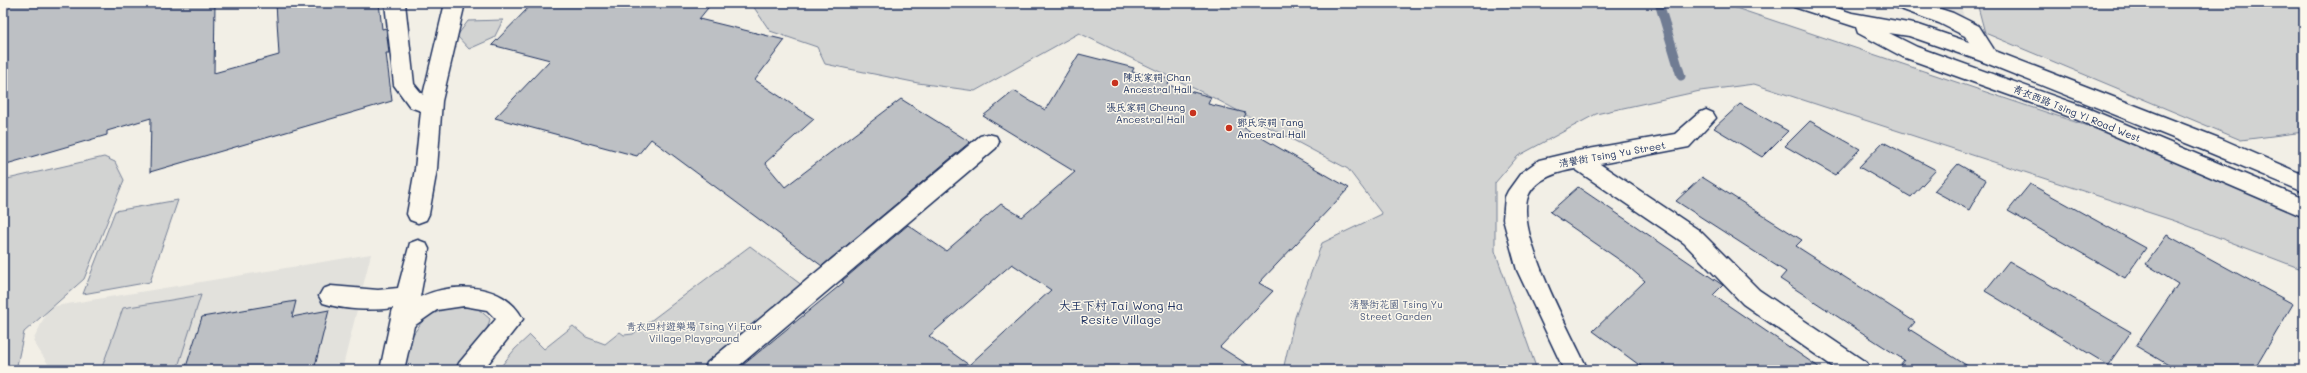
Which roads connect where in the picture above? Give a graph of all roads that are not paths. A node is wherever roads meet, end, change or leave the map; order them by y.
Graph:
1 (395, 3) edge
2 (455, 3) edge
3 (1801, 3) edge
4 (1902, 3) edge
5 (1924, 3) edge
6 (1946, 18) junction
7 (1850, 19) junction
8 (1988, 56) junction
9 (431, 107) junction
10 (1706, 118) dead end
11 (988, 142) dead end
12 (1577, 159) junction
13 (2304, 184) edge
14 (2304, 208) edge
15 (418, 214) dead end
16 (418, 249) dead end
17 (331, 296) dead end
18 (408, 296) junction
19 (403, 320) junction
20 (392, 370) edge
21 (468, 370) edge
22 (716, 370) edge
23 (1576, 370) edge
24 (1858, 370) edge

1 - 9 street
2 - 9 street
3 - 7 street, 青衣西路 Tsing Yi Road West
4 - 6 street
5 - 6 street
6 - 8 street
7 - 8 street, 青衣西路 Tsing Yi Road West
7 - 14 street, 青衣西路 Tsing Yi Road West
8 - 13 street, 青衣西路 Tsing Yi Road West
9 - 15 street
10 - 12 street, 清譽街 Tsing Yu Street
11 - 22 street
12 - 23 street, 清譽街 Tsing Yu Street
12 - 24 street
16 - 18 street
17 - 18 street
18 - 19 street
19 - 20 street
19 - 21 street

